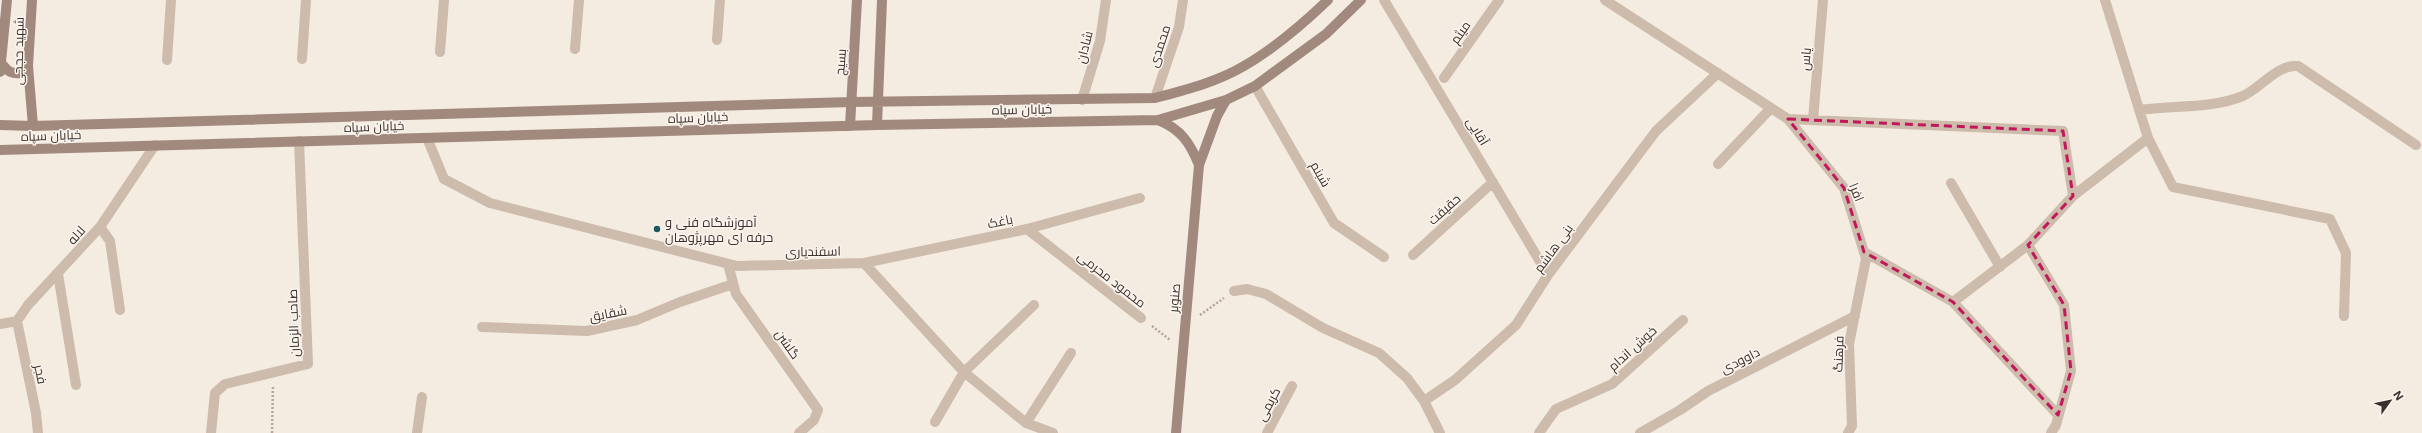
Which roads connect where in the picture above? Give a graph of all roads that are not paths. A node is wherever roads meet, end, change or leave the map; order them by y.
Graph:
1 (7, 0) edge
2 (32, 0) edge
3 (171, 0) edge
4 (306, 0) edge
5 (444, 0) edge
6 (579, 0) edge
7 (720, 0) edge
8 (858, 0) edge
9 (882, 0) edge
10 (1106, 0) edge
11 (1184, 0) edge
12 (1328, 0) edge
13 (1361, 0) edge
14 (1384, 0) edge
15 (1499, 0) edge
16 (1606, 0) edge
17 (1823, 0) edge
18 (2105, 0) edge
19 (718, 40) dead end
20 (575, 49) dead end
21 (440, 52) dead end
22 (302, 59) dead end
23 (167, 60) dead end
24 (28, 66) junction
25 (1, 68) edge
26 (1718, 73) junction
27 (1444, 78) dead end
28 (1255, 86) junction
29 (1155, 98) junction
30 (1082, 100) junction
31 (1226, 100) junction
32 (851, 102) junction
33 (877, 102) junction
34 (1772, 108) junction
35 (2139, 110) junction
36 (1788, 119) junction
37 (1158, 120) junction
38 (1813, 120) junction
39 (0, 125) edge
40 (877, 125) junction
41 (32, 126) junction
42 (850, 126) junction
43 (426, 138) junction
44 (2148, 138) junction
45 (299, 141) junction
46 (156, 145) junction
47 (2416, 145) dead end
48 (0, 150) edge
49 (1718, 164) dead end
50 (1199, 165) junction
51 (1493, 182) junction
52 (1951, 183) dead end
53 (2073, 196) junction
54 (1140, 198) dead end
55 (100, 227) junction
56 (1027, 229) junction
57 (2028, 245) junction
58 (1864, 252) junction
59 (1413, 255) dead end
60 (1384, 257) dead end
61 (864, 263) junction
62 (728, 264) junction
63 (2000, 267) junction
64 (58, 274) junction
65 (1548, 275) junction
66 (733, 284) junction
67 (1234, 291) road end
68 (1953, 302) junction
69 (1034, 306) dead end
70 (120, 310) dead end
71 (1854, 316) junction
72 (2344, 316) dead end
73 (1141, 318) road end
74 (1683, 320) dead end
75 (17, 321) junction
76 (0, 324) edge
77 (482, 327) dead end
78 (1071, 353) dead end
79 (964, 372) junction
80 (76, 385) dead end
81 (1292, 386) dead end
82 (422, 397) dead end
83 (1424, 401) junction
84 (2058, 416) junction
85 (935, 422) dead end
86 (1026, 423) junction
87 (38, 433) edge
88 (211, 433) edge
89 (417, 433) edge
90 (799, 433) edge
91 (1053, 433) edge
92 (1176, 433) edge
93 (1267, 433) edge
94 (1440, 433) edge
95 (1539, 433) edge
96 (1640, 433) edge
97 (1848, 433) edge
98 (2051, 433) edge

1 - 25 main road, شهید حججی
2 - 24 main road, شهید حججی
3 - 23 street
4 - 22 street
5 - 21 street
6 - 20 street
7 - 19 street
8 - 32 main road, بسیج
9 - 33 main road
10 - 30 street, شادان
11 - 29 street, محمدی
12 - 29 main road, خیابان سپاه
13 - 28 main road, خیابان سپاه
14 - 51 street, آقایی
15 - 27 street, میثم
16 - 26 street, افرا
17 - 38 street, یاس
18 - 35 street
24 - 25 main road
24 - 41 main road, شهید حججی
26 - 34 street, افرا
26 - 65 street, بنی هاشم
28 - 31 main road, خیابان سپاه
28 - 60 street, شبنم
29 - 30 main road, خیابان سپاه
30 - 33 main road, خیابان سپاه
31 - 37 main road, خیابان سپاه
31 - 50 main road, صنوبر
32 - 33 main road, خیابان سپاه
32 - 41 main road, خیابان سپاه
32 - 42 main road, بسیج
33 - 40 main road
34 - 36 street, افرا
34 - 49 street
35 - 44 street
35 - 47 street
36 - 38 street
36 - 58 street, افرا
37 - 40 main road, خیابان سپاه
37 - 50 main road
38 - 53 street
39 - 41 main road, خیابان سپاه
40 - 42 main road, خیابان سپاه
42 - 43 main road, خیابان سپاه
43 - 45 main road, خیابان سپاه
43 - 62 street, اسفندیاری
44 - 53 street
44 - 72 street
45 - 46 main road, خیابان سپاه
45 - 88 street, صاحب الزمان
46 - 48 main road, خیابان سپاه
46 - 55 street, لاله
50 - 92 main road, صنوبر
51 - 59 street, حقیقت
51 - 65 street, آقایی
52 - 63 street
53 - 57 street
54 - 56 street, باغک
55 - 64 street, لاله
55 - 70 street
56 - 61 street, باغک
56 - 73 street, محمود محرمی
57 - 63 street
57 - 84 street
58 - 68 street
58 - 71 street, فرهنگ
61 - 62 street, اسفندیاری
61 - 79 street
62 - 66 street, گلشن
63 - 68 street
64 - 75 street, لاله
64 - 80 street
65 - 83 street, بنی هاشم
66 - 77 street, شقایق
66 - 90 street, گلشن
67 - 83 street
68 - 84 street
69 - 79 street
71 - 96 street, داوودی
71 - 97 street, فرهنگ
74 - 95 street, خوش اندام
75 - 76 street
75 - 87 street, فجر
78 - 86 street
79 - 85 street
79 - 86 street
81 - 93 street, کریمی
82 - 89 street
83 - 94 street
84 - 98 street
86 - 91 street

